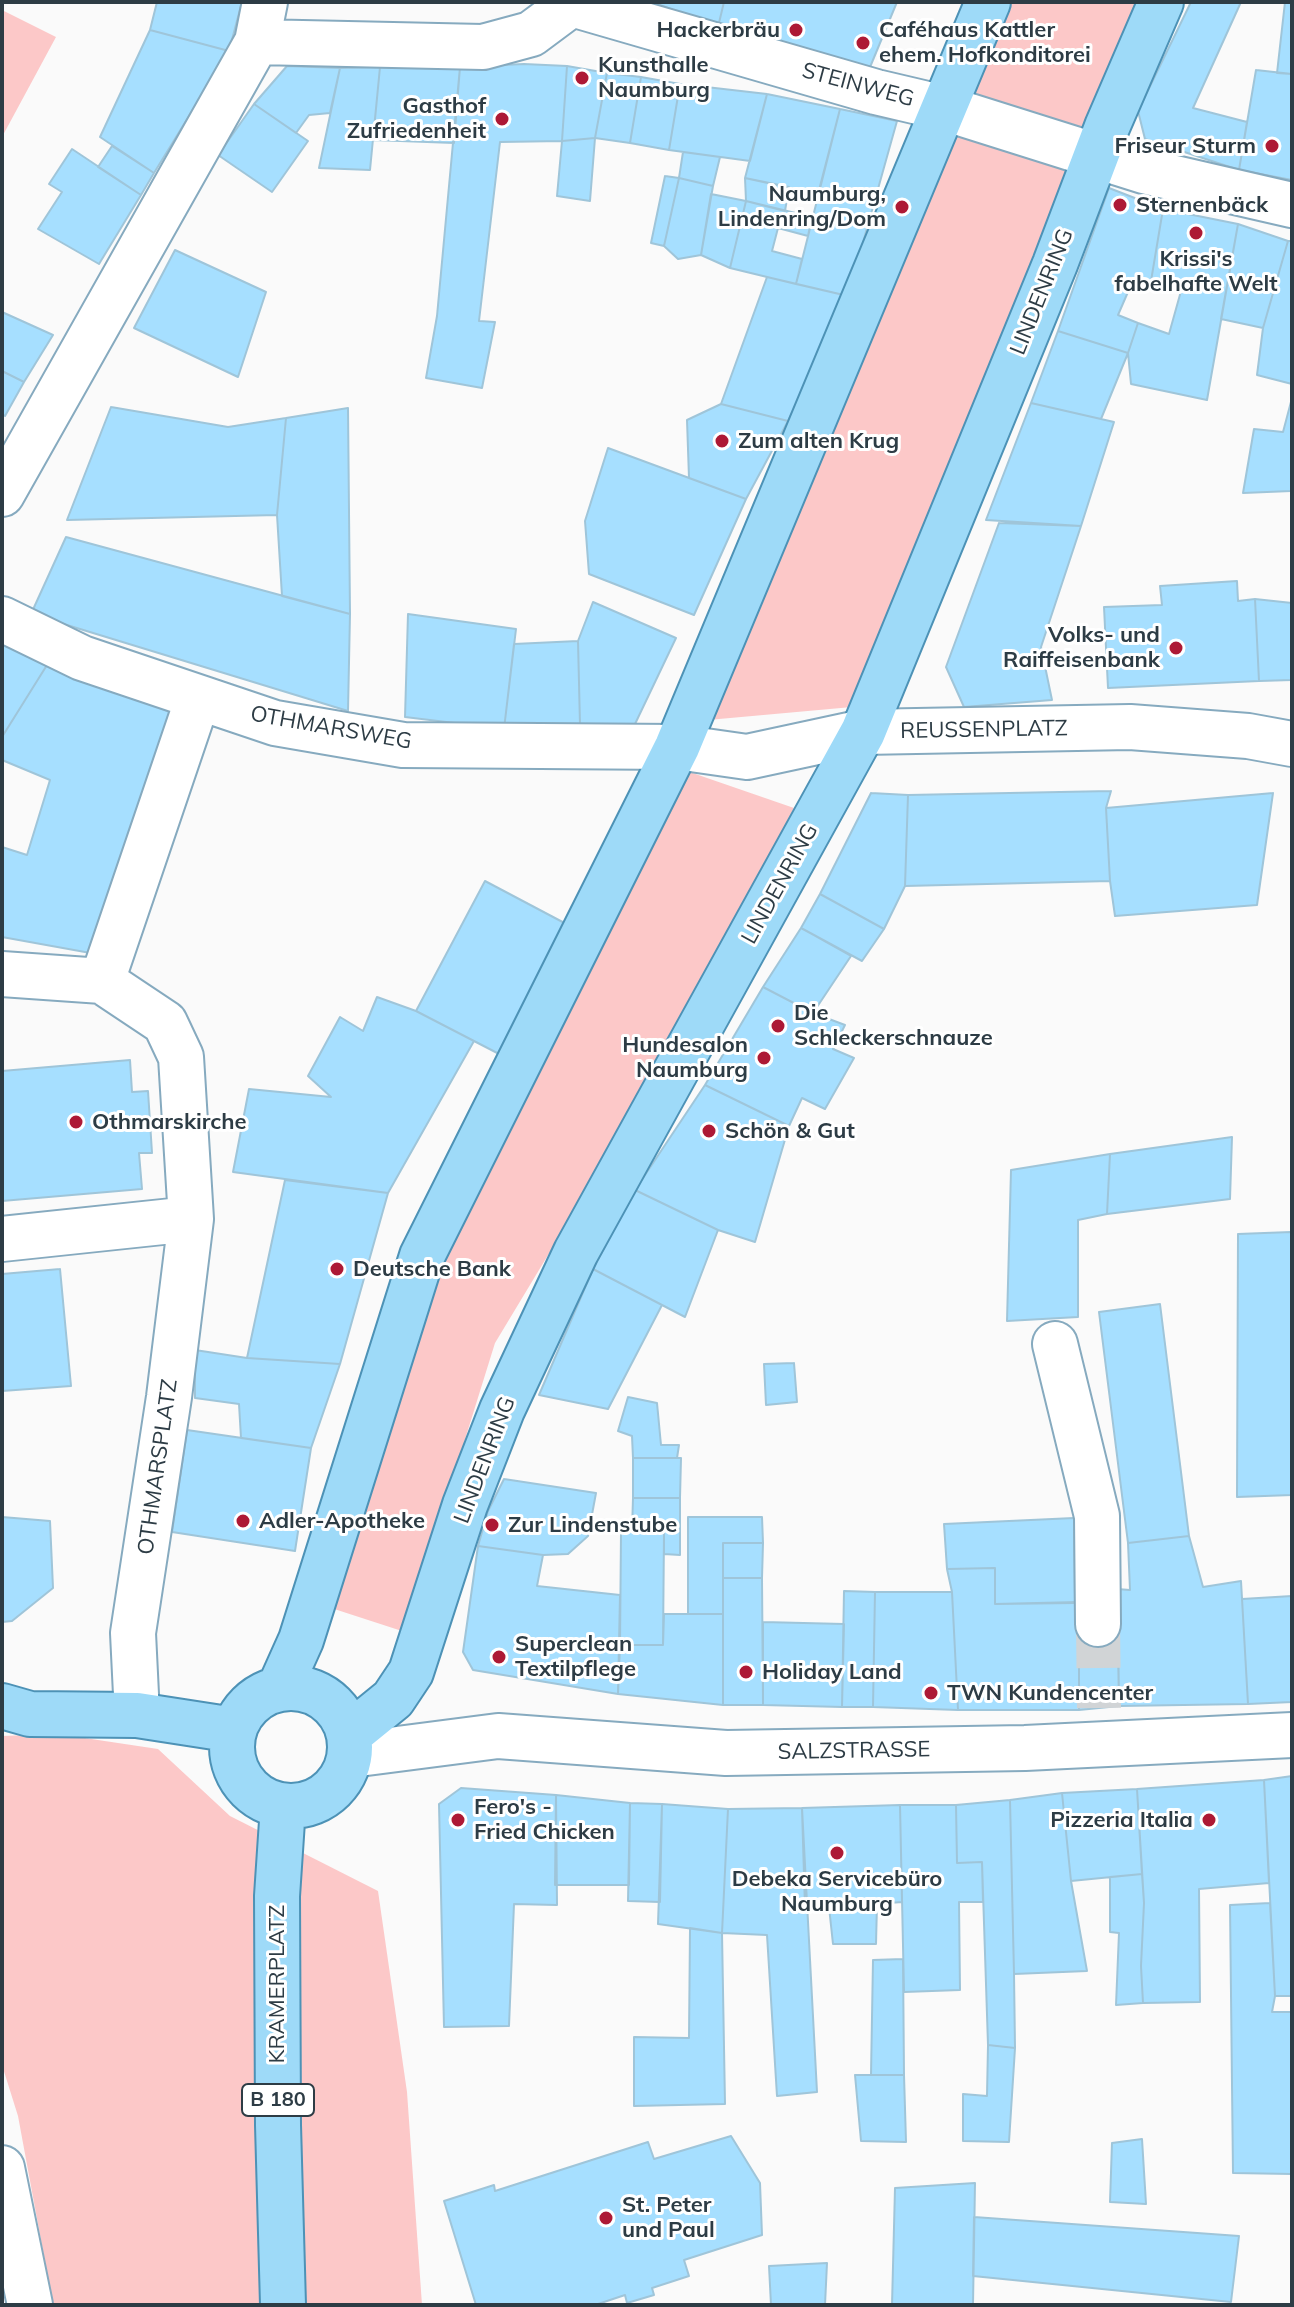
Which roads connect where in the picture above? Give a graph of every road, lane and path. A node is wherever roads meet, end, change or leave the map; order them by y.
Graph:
1 (988, 2) edge
2 (1161, 2) edge
3 (568, 3) edge
4 (640, 13) edge
5 (261, 22) edge
6 (944, 108) junction
7 (1095, 156) junction
8 (1292, 205) edge
9 (2, 494) edge
10 (2, 619) edge
11 (198, 698) junction
12 (863, 732) junction
13 (1292, 744) edge
14 (677, 747) junction
15 (2, 974) edge
16 (102, 981) junction
17 (191, 1219) junction
18 (2, 1239) edge
19 (1055, 1344) dead end
20 (1098, 1624) tunnel mouth
21 (279, 1689) junction
22 (2, 1706) edge
23 (137, 1715) junction
24 (234, 1730) junction
25 (1292, 1735) edge
26 (350, 1745) junction
27 (283, 1806) junction
28 (2, 2168) edge
29 (30, 2305) edge
30 (283, 2305) edge

1 - 6 main road
2 - 7 main road, LINDENRING
3 - 4 street, STEINWEG
3 - 5 street, STEINWEG
4 - 6 street, STEINWEG
5 - 9 street
6 - 7 street, STEINWEG
6 - 14 main road
7 - 8 street, STEINWEG
7 - 12 main road, LINDENRING
10 - 11 street, OTHMARSWEG
11 - 14 street, OTHMARSWEG
11 - 16 street
12 - 13 street, REUSSENPLATZ
12 - 14 street, REUSSENPLATZ
12 - 26 main road, LINDENRING
14 - 21 main road
15 - 16 street, OTHMARSPLATZ
16 - 17 street, OTHMARSPLATZ
17 - 18 street
17 - 23 street, OTHMARSPLATZ
19 - 20 street
21 - 24 main road
21 - 26 main road
22 - 23 main road
23 - 24 main road
24 - 27 main road
25 - 26 street, SALZSTRASSE
26 - 27 main road
27 - 30 main road, KRAMERPLATZ / B 180
28 - 29 street

